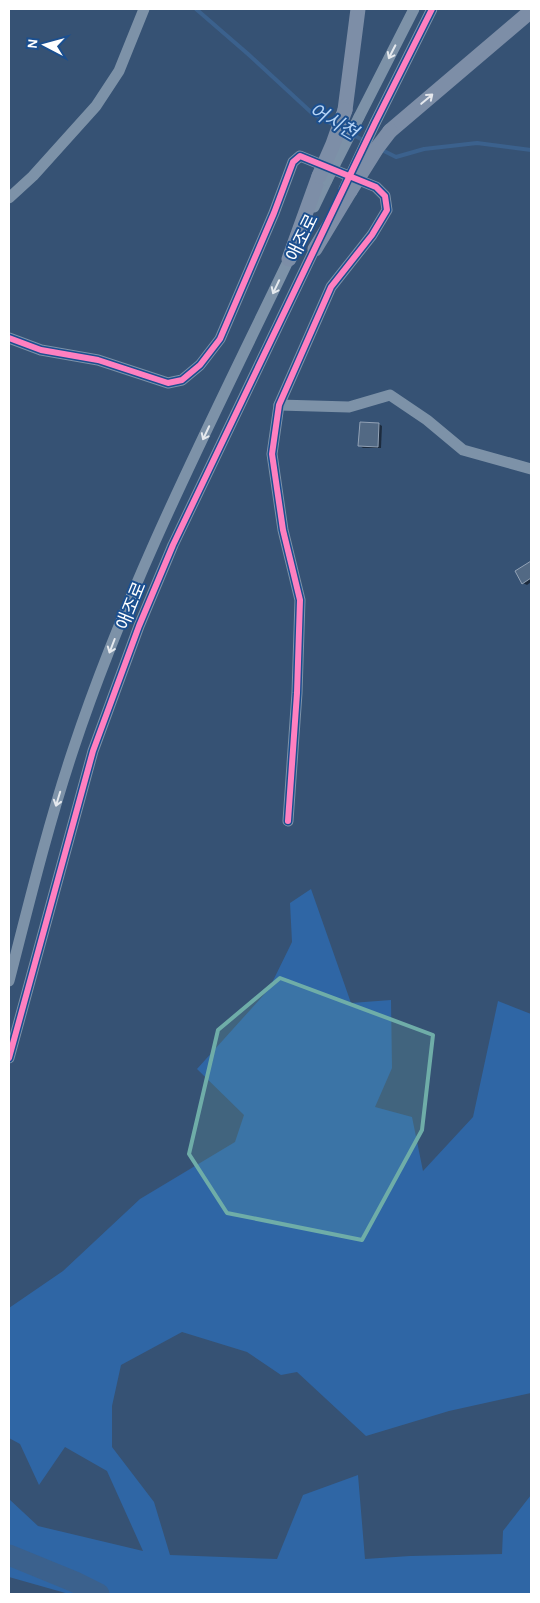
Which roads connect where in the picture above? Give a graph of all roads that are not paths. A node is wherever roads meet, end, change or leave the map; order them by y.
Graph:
1 (144, 9) edge
2 (358, 9) edge
3 (414, 9) edge
4 (432, 9) edge
5 (531, 11) edge
6 (323, 178) junction
7 (347, 190) junction
8 (9, 198) edge
9 (315, 249) joint
10 (289, 259) joint
11 (9, 338) edge
12 (279, 405) junction
13 (531, 469) edge
14 (288, 821) dead end
15 (9, 981) edge
16 (9, 1058) edge

1 - 8 street
2 - 6 main road, bridge
3 -> 6 street, bridge
4 - 7 street, bridge
7 -> 5 main road, bridge
6 - 10 main road
7 - 9 main road
9 - 16 street, 애조로
10 -> 15 street, 애조로
11 - 12 street
12 - 13 street
12 - 14 street

